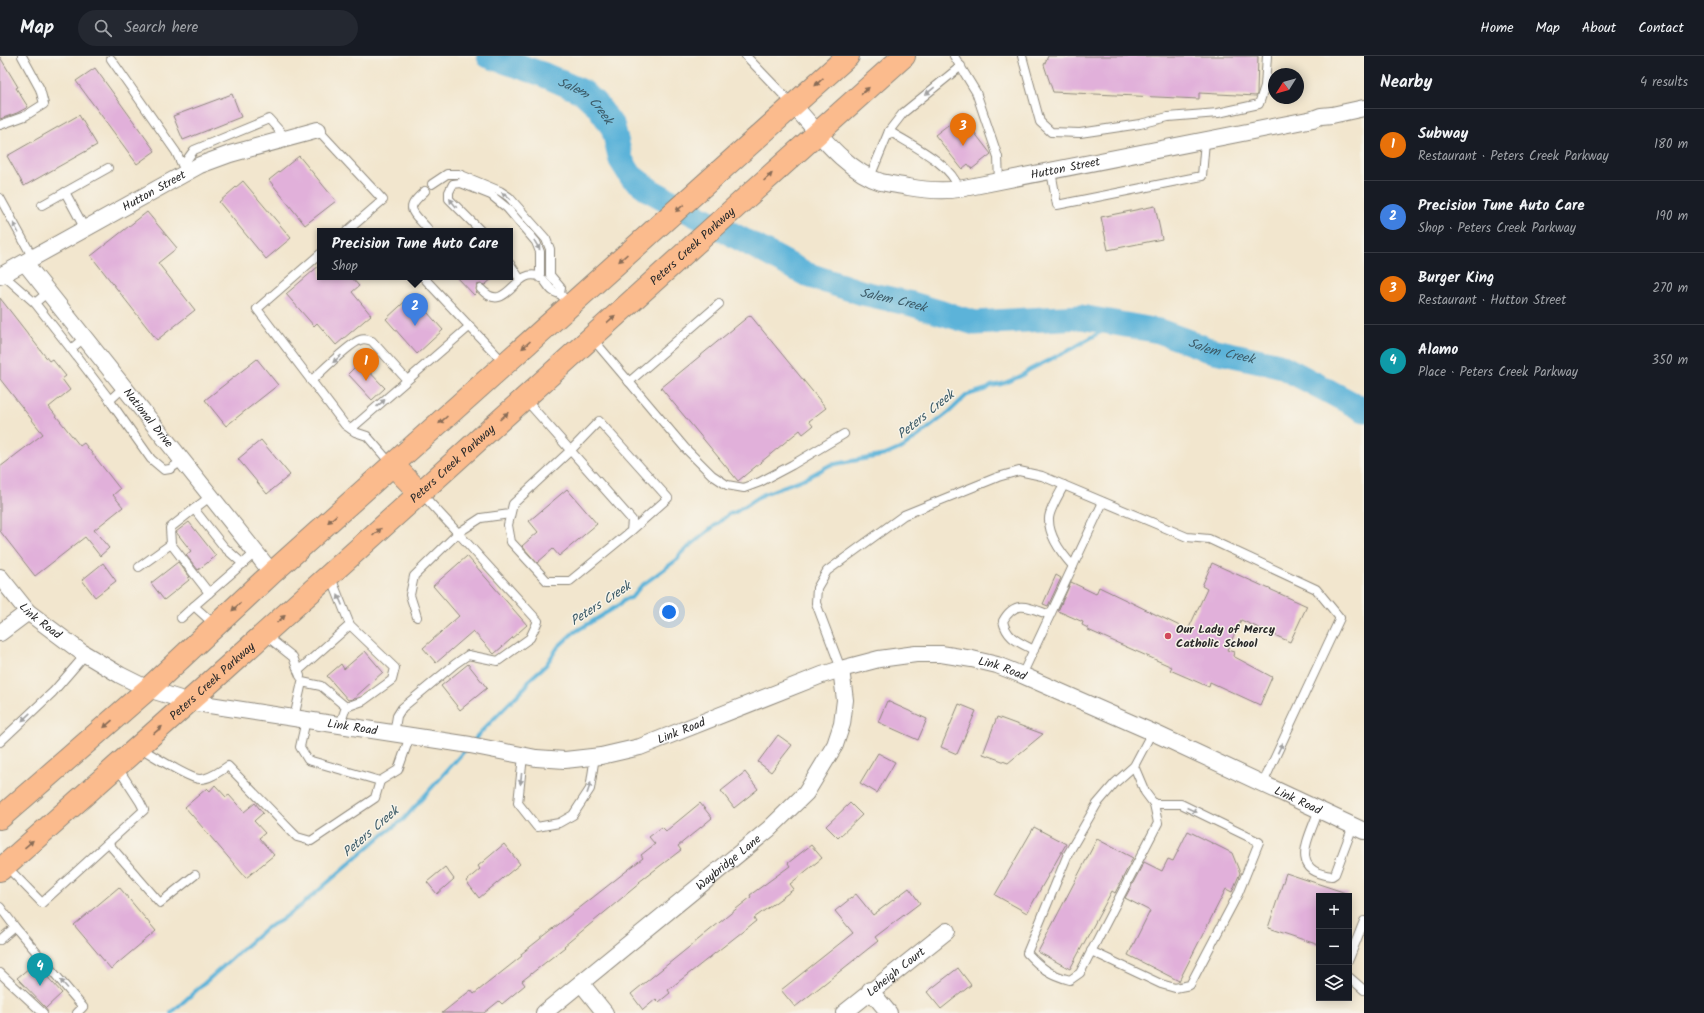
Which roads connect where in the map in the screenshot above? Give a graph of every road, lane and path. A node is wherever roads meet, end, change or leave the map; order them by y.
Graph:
1 (22, 56) edge
2 (746, 56) edge
3 (848, 56) edge
4 (904, 56) edge
5 (954, 56) edge
6 (1022, 56) edge
7 (1267, 56) edge
8 (111, 59) dead end
9 (961, 66) junction
10 (794, 106) junction
11 (1364, 108) edge
12 (0, 126) edge
13 (318, 130) joint
14 (889, 131) junction
15 (818, 133) junction
16 (286, 138) junction
17 (1205, 141) junction
18 (108, 168) dead end
19 (185, 169) junction
20 (1051, 171) junction
21 (870, 176) junction
22 (998, 181) junction
23 (432, 184) dead end
24 (959, 189) junction
25 (425, 191) dead end
26 (65, 192) junction
27 (0, 198) edge
28 (42, 205) dead end
29 (350, 228) edge
30 (427, 228) dead end
31 (478, 228) edge
32 (85, 229) junction
33 (317, 257) edge
34 (29, 260) junction
35 (513, 268) edge
36 (1, 275) edge
37 (540, 278) junction
38 (520, 279) junction
39 (426, 280) edge
40 (481, 289) dead end
41 (48, 292) junction
42 (565, 299) junction
43 (35, 303) junction
44 (719, 304) dead end
45 (470, 326) junction
46 (84, 338) junction
47 (591, 338) junction
48 (71, 349) junction
49 (505, 364) junction
50 (407, 380) junction
51 (311, 381) junction
52 (629, 382) junction
53 (124, 388) junction
54 (524, 398) junction
55 (110, 400) junction
56 (351, 429) junction
57 (844, 434) dead end
58 (571, 450) junction
59 (182, 461) junction
60 (393, 465) junction
61 (1064, 485) junction
62 (420, 493) junction
63 (211, 496) junction
64 (1103, 502) junction
65 (194, 509) junction
66 (510, 514) junction
67 (631, 531) junction
68 (458, 532) junction
69 (171, 544) junction
70 (255, 553) junction
71 (243, 564) junction
72 (1073, 566) junction
73 (140, 567) dead end
74 (272, 573) junction
75 (330, 575) junction
76 (0, 577) edge
77 (209, 593) junction
78 (194, 606) junction
79 (28, 612) junction
80 (1050, 615) junction
81 (417, 617) dead end
82 (181, 618) dead end
83 (350, 625) junction
84 (215, 626) junction
85 (0, 633) edge
86 (264, 634) junction
87 (1034, 649) junction
88 (86, 654) junction
89 (841, 669) junction
90 (298, 671) junction
91 (1022, 674) junction
92 (302, 682) junction
93 (148, 689) junction
94 (190, 702) junction
95 (346, 707) junction
96 (300, 719) junction
97 (340, 725) junction
98 (1152, 732) junction
99 (394, 734) junction
100 (410, 736) junction
101 (0, 742) edge
102 (139, 747) junction
103 (523, 756) junction
104 (595, 756) junction
105 (1134, 766) junction
106 (117, 767) junction
107 (380, 781) junction
108 (1263, 783) junction
109 (1154, 804) junction
110 (1319, 809) junction
111 (1, 815) edge
112 (1359, 828) edge
113 (108, 843) junction
114 (3, 868) edge
115 (195, 876) dead end
116 (0, 907) edge
117 (1364, 921) edge
118 (15, 927) junction
119 (947, 931) dead end
120 (0, 940) edge
121 (1091, 951) junction
122 (1352, 951) edge
123 (0, 973) edge
124 (1352, 980) edge
125 (581, 983) junction
126 (870, 990) junction
127 (1364, 990) edge
128 (43, 1013) edge
129 (77, 1013) edge
130 (544, 1013) edge
131 (605, 1013) edge
132 (844, 1013) edge
133 (889, 1013) edge

1 - 12 lane
2 - 10 lane
3 -> 10 main road
15 -> 4 main road, Peters Creek Parkway
5 - 9 lane
6 - 7 lane
8 - 19 lane
9 -> 14 lane
9 - 22 lane
10 - 15 street, Hutton Street
10 -> 42 main road
11 - 17 street, Hutton Street
13 - 16 street, Hutton Street
13 - 29 lane
14 - 21 lane
14 - 24 lane
15 - 21 street, Hutton Street
47 -> 15 main road, Peters Creek Parkway
16 - 19 street, Hutton Street
16 - 19 lane
17 - 20 street, Hutton Street
17 - 20 lane
18 - 26 lane
19 - 32 street, Hutton Street
20 - 22 street, Hutton Street
21 - 24 street, Hutton Street
22 - 24 street, Hutton Street
42 -> 23 lane
25 - 30 lane
26 - 28 lane
26 - 32 lane
34 -> 27 lane
31 -> 37 lane
32 - 34 street, Hutton Street
33 - 51 lane
34 - 36 street, Hutton Street
34 - 41 street, National Drive
35 - 38 lane
36 - 43 lane
37 - 38 lane
37 - 42 lane
38 - 40 lane
39 - 45 lane
41 - 43 lane
41 - 46 street, National Drive
42 -> 49 main road
43 - 48 lane
44 - 52 lane
45 - 49 lane
45 - 50 lane
46 - 48 lane
46 - 53 street, National Drive
47 - 52 lane
47 - 54 main road, Peters Creek Parkway
48 - 55 lane
49 -> 60 main road
50 -> 51 lane
56 -> 50 lane
51 - 56 lane
52 - 57 lane
53 - 55 lane
53 - 59 street, National Drive
54 - 58 lane
62 -> 54 main road, Peters Creek Parkway
55 - 59 lane
56 - 60 lane
58 - 66 lane
58 - 67 lane
58 - 67 lane
59 - 63 street, National Drive
60 - 62 main road
60 -> 74 main road
61 - 64 lane
61 - 72 lane
61 - 89 lane
62 - 68 lane
75 -> 62 main road, Peters Creek Parkway
63 - 65 lane
63 - 70 street, National Drive
64 - 72 lane
108 -> 64 lane
65 - 69 lane
65 - 71 lane
66 - 67 lane
66 - 68 lane
68 - 81 lane
68 - 99 lane
69 - 73 lane
69 - 77 lane
70 - 71 lane
70 - 74 street, National Drive
71 - 77 lane
72 - 80 lane
74 -> 84 main road
83 -> 75 lane
86 -> 75 main road, Peters Creek Parkway
76 - 79 street, Link Road
77 - 78 lane
78 - 82 lane
78 - 84 lane
79 - 85 street
79 - 88 street, Link Road
80 - 87 lane
80 - 87 lane
83 - 90 lane
83 - 95 lane
84 - 93 main road
86 - 90 lane
86 - 94 main road, Peters Creek Parkway
87 - 91 lane
88 - 93 street, Link Road
88 -> 101 lane
89 - 91 street, Link Road
89 - 104 street, Link Road
89 - 125 street, Waybridge Lane
90 - 92 lane
91 - 98 street, Link Road
92 - 95 lane
92 - 96 lane
93 - 94 street, Link Road
93 -> 111 main road
94 - 96 street, Link Road
102 -> 94 main road, Peters Creek Parkway
95 - 97 lane
96 - 97 street, Link Road
96 - 107 lane
97 - 99 street, Link Road
98 - 105 lane
98 - 108 street, Link Road
99 - 100 street, Link Road
100 - 103 street, Link Road
100 - 107 lane
102 - 106 main road, Peters Creek Parkway
102 - 107 lane
103 - 104 street, Link Road
103 -> 104 lane
105 - 109 lane
105 - 121 lane
106 - 113 lane
114 -> 106 main road, Peters Creek Parkway
108 - 110 street, Link Road
109 - 121 lane
109 -> 121 lane
110 - 112 street, Link Road
110 - 112 lane
113 - 114 lane
113 - 115 lane
116 - 118 lane
117 - 122 lane
118 - 120 lane
129 -> 118 lane
119 - 126 street, Leheigh Court
123 - 128 lane
124 - 127 lane
125 - 130 street, Waybridge Lane
125 - 131 street
126 - 132 street, Leheigh Court
126 - 133 street

